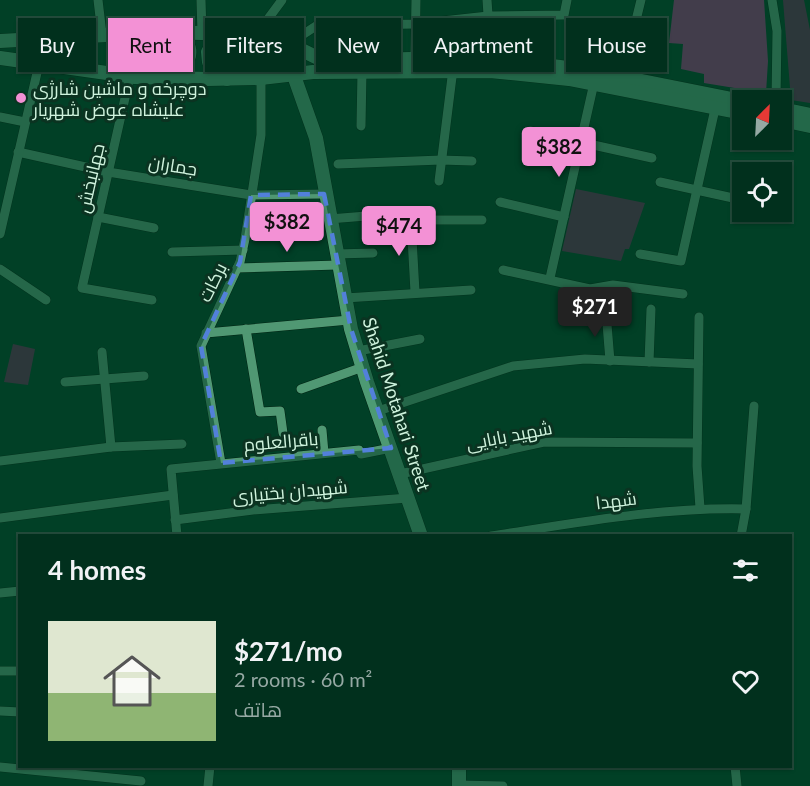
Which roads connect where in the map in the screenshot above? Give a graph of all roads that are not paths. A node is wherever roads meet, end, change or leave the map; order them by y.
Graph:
1 (98, 0) edge
2 (201, 0) edge
3 (282, 0) edge
4 (416, 0) edge
5 (487, 0) edge
6 (567, 0) edge
7 (640, 0) edge
8 (772, 0) edge
9 (488, 16) junction
10 (269, 18) edge
11 (415, 18) edge
12 (470, 18) edge
13 (413, 24) edge
14 (193, 33) edge
15 (202, 33) joint
16 (102, 34) junction
17 (108, 34) edge
18 (304, 34) edge
19 (0, 41) edge
20 (304, 51) edge
21 (0, 58) edge
22 (18, 61) edge
23 (413, 64) edge
24 (37, 72) edge
25 (96, 72) edge
26 (179, 72) edge
27 (219, 72) edge
28 (328, 72) edge
29 (362, 72) edge
30 (452, 72) edge
31 (547, 72) edge
32 (294, 73) junction
33 (130, 76) junction
34 (173, 77) junction
35 (261, 78) junction
36 (596, 78) junction
37 (226, 79) junction
38 (621, 82) junction
39 (776, 90) edge
40 (732, 102) edge
41 (716, 103) junction
42 (732, 109) edge
43 (792, 111) edge
44 (810, 115) edge
45 (0, 117) edge
46 (25, 122) junction
47 (792, 122) edge
48 (361, 126) dead end
49 (810, 126) edge
50 (530, 131) dead end
51 (581, 142) junction
52 (18, 152) junction
53 (652, 158) dead end
54 (441, 160) junction
55 (472, 161) dead end
56 (338, 164) dead end
57 (108, 172) junction
58 (439, 182) dead end
59 (660, 182) dead end
60 (695, 190) junction
61 (324, 194) junction
62 (251, 195) junction
63 (732, 198) edge
64 (500, 202) dead end
65 (379, 215) dead end
66 (98, 217) junction
67 (564, 217) junction
68 (329, 219) junction
69 (482, 220) dead end
70 (154, 228) dead end
71 (0, 234) edge
72 (243, 250) junction
73 (172, 252) dead end
74 (373, 253) dead end
75 (640, 254) dead end
76 (337, 260) junction
77 (237, 267) junction
78 (0, 269) edge
79 (503, 270) dead end
80 (550, 278) junction
81 (471, 290) dead end
82 (415, 292) junction
83 (683, 294) dead end
84 (345, 298) junction
85 (46, 300) dead end
86 (152, 300) dead end
87 (651, 309) dead end
88 (606, 312) dead end
89 (699, 317) dead end
90 (350, 320) junction
91 (246, 329) junction
92 (206, 333) junction
93 (420, 339) dead end
94 (358, 351) junction
95 (102, 352) dead end
96 (610, 361) junction
97 (649, 362) junction
98 (698, 364) junction
99 (363, 367) junction
100 (144, 376) dead end
101 (104, 378) junction
102 (65, 382) dead end
103 (301, 390) dead end
104 (753, 406) dead end
105 (378, 411) junction
106 (322, 430) dead end
107 (283, 433) dead end
108 (697, 443) junction
109 (182, 444) dead end
110 (111, 447) junction
111 (392, 448) junction
112 (324, 453) junction
113 (0, 461) edge
114 (221, 463) junction
115 (400, 474) junction
116 (173, 495) junction
117 (408, 498) junction
118 (700, 508) junction
119 (746, 508) junction
120 (0, 518) edge
121 (175, 520) junction
122 (177, 534) edge
123 (420, 534) edge
124 (503, 534) edge
125 (741, 534) edge
126 (18, 591) edge
127 (0, 593) edge
128 (0, 670) edge
129 (18, 671) edge
130 (0, 711) edge
131 (18, 712) edge
132 (0, 767) edge
133 (210, 768) edge
134 (459, 768) edge
135 (735, 768) edge
136 (141, 781) dead end
137 (208, 786) edge
138 (459, 786) edge
139 (503, 786) edge
140 (737, 786) edge

1 - 16 street
2 - 15 street
3 - 10 street
4 - 11 street
5 - 9 street
6 - 9 street
7 - 38 street
8 - 39 street
9 - 12 street
13 - 18 street
14 - 15 street
16 - 17 street
16 - 19 street
20 - 23 street
21 - 22 street
24 - 46 street
25 - 33 street
26 - 34 street
27 - 37 street
28 - 32 street
29 - 48 street
30 - 54 street
31 - 36 street
32 - 35 street
32 - 61 street, Shahid Motahari Street
33 - 34 street
33 - 57 street, جهانبخش
34 - 37 street
35 - 37 street
35 - 62 street, برکات
36 - 38 street
36 - 51 street
38 - 41 street
40 - 41 street
41 - 42 street
41 - 60 street
43 - 44 street
45 - 46 street
46 - 52 street
47 - 49 street
50 - 51 street
51 - 53 street
51 - 67 street
52 - 57 street, جماران
52 - 71 street
54 - 55 street
54 - 56 street
54 - 58 street
57 - 62 street, جماران
57 - 66 street, جهانبخش
59 - 60 street
60 - 63 street
60 - 75 street
61 - 62 street, جماران
61 - 68 street, Shahid Motahari Street
62 - 72 street, برکات
64 - 67 street
65 - 68 street
66 - 70 street
66 - 86 street, جهانبخش
67 - 80 street
68 - 76 street, Shahid Motahari Street
69 - 82 street
72 - 73 street
72 - 77 street, برکات
74 - 76 street
76 - 77 street
76 - 84 street, Shahid Motahari Street
77 - 92 street, برکات
78 - 85 street
79 - 80 street
80 - 83 street
81 - 82 street
82 - 84 street
84 - 90 street, Shahid Motahari Street
87 - 97 street
88 - 96 street
89 - 98 street
90 - 91 street
90 - 94 street, Shahid Motahari Street
91 - 92 street
91 - 107 street
92 - 114 street, برکات
93 - 94 street
94 - 99 street, Shahid Motahari Street
95 - 101 street
96 - 97 street
96 - 105 street
97 - 98 street
98 - 108 street
99 - 103 street
99 - 105 street, Shahid Motahari Street
100 - 101 street
101 - 102 street
101 - 110 street
104 - 119 street
105 - 111 street, Shahid Motahari Street
106 - 112 street
108 - 115 street, شهید بابایی
108 - 118 street
109 - 110 street
110 - 113 street
111 - 112 street, باقرالعلوم
111 - 115 street, Shahid Motahari Street
112 - 114 street, باقرالعلوم
114 - 116 street, باقرالعلوم
115 - 117 street, Shahid Motahari Street
116 - 120 street
116 - 121 street
117 - 121 street, شهیدان بختیاری
117 - 123 street, Shahid Motahari Street
118 - 119 street, شهدا
118 - 124 street, شهدا
119 - 125 street
121 - 122 street
126 - 127 street
128 - 129 street
130 - 131 street
132 - 136 street
133 - 137 street
134 - 138 street
135 - 140 street
138 - 139 street

